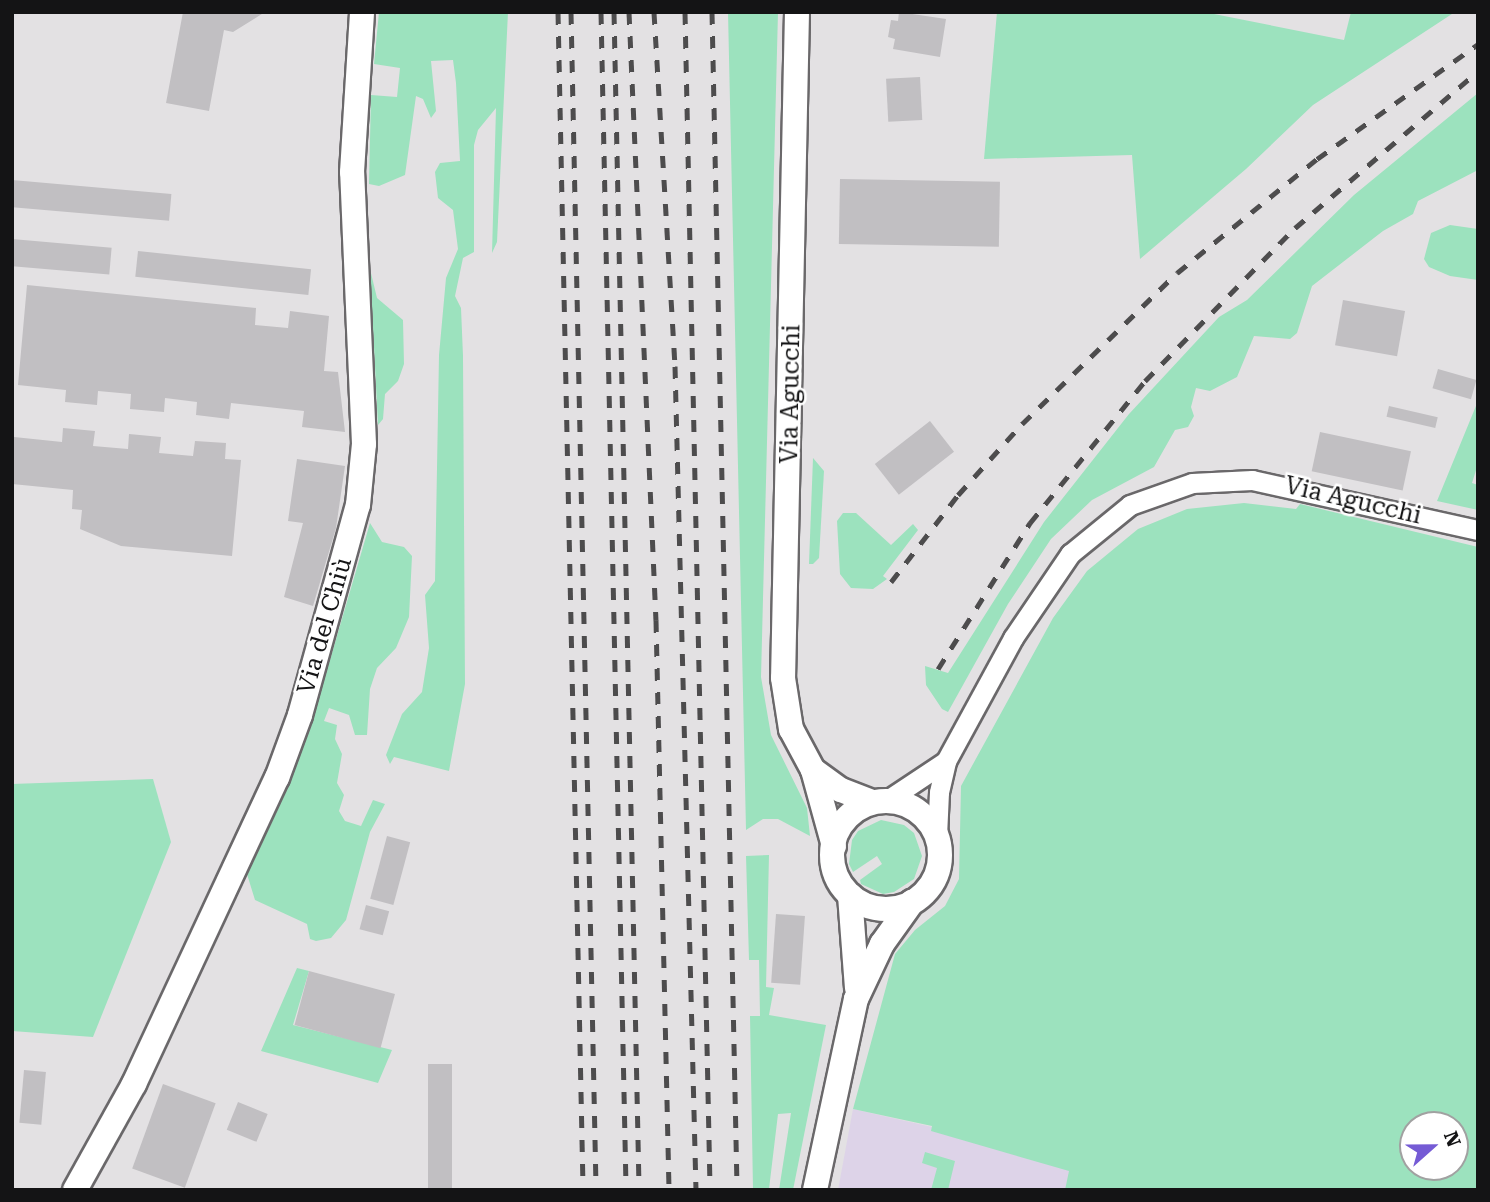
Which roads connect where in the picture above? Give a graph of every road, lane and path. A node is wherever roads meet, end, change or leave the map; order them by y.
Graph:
1 (362, 12) edge
2 (797, 12) edge
3 (1478, 530) edge
4 (946, 761) junction
5 (813, 770) junction
6 (879, 802) junction
7 (937, 836) junction
8 (834, 846) junction
9 (850, 895) junction
10 (912, 902) junction
11 (856, 999) junction
12 (75, 1190) edge
13 (815, 1190) edge

1 - 12 street, Via del Chiù
2 - 5 street, Via Agucchi
3 - 4 street, Via Agucchi
4 - 6 street, Via Agucchi
4 - 7 street, Via Agucchi
5 - 6 street, Via Agucchi
5 - 8 street, Via Agucchi
6 - 7 street
6 - 8 street
7 - 10 street
8 - 9 street
9 - 10 street
9 - 11 street
10 - 11 street
11 - 13 street

